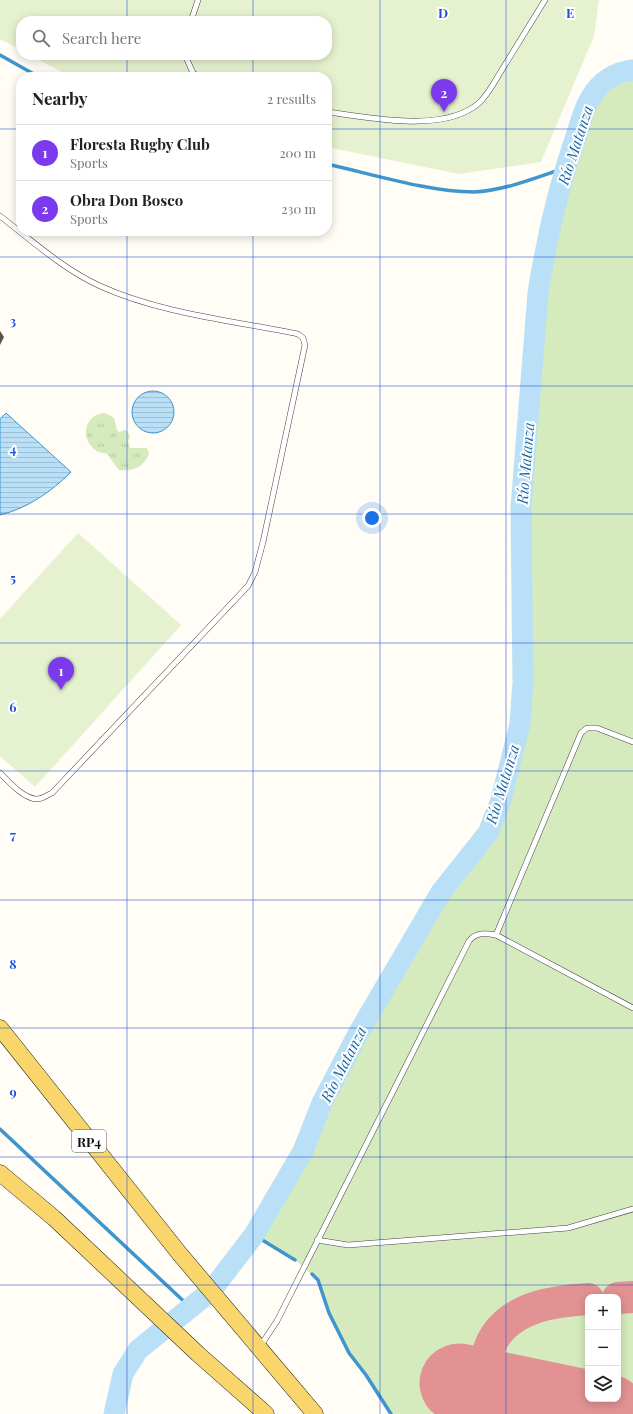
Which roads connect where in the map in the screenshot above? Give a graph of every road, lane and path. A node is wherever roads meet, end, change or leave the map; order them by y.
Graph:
1 (198, 0) edge
2 (544, 0) edge
3 (193, 16) edge
4 (187, 60) edge
5 (193, 72) edge
6 (332, 113) edge
7 (0, 216) edge
8 (16, 228) edge
9 (26, 236) edge
10 (633, 742) edge
11 (0, 773) edge
12 (496, 935) junction
13 (633, 1008) edge
14 (0, 1028) edge
15 (0, 1173) edge
16 (633, 1208) edge
17 (317, 1240) junction
18 (259, 1348) junction
19 (266, 1414) edge
20 (315, 1414) edge

1 - 3 lane
2 - 6 lane
4 - 5 lane
7 - 8 lane
9 - 11 lane
10 - 12 lane
12 - 13 lane
12 - 17 lane
14 - 18 main road, RP4
15 - 19 main road
16 - 17 lane
17 - 18 lane
18 - 20 main road, RP4

